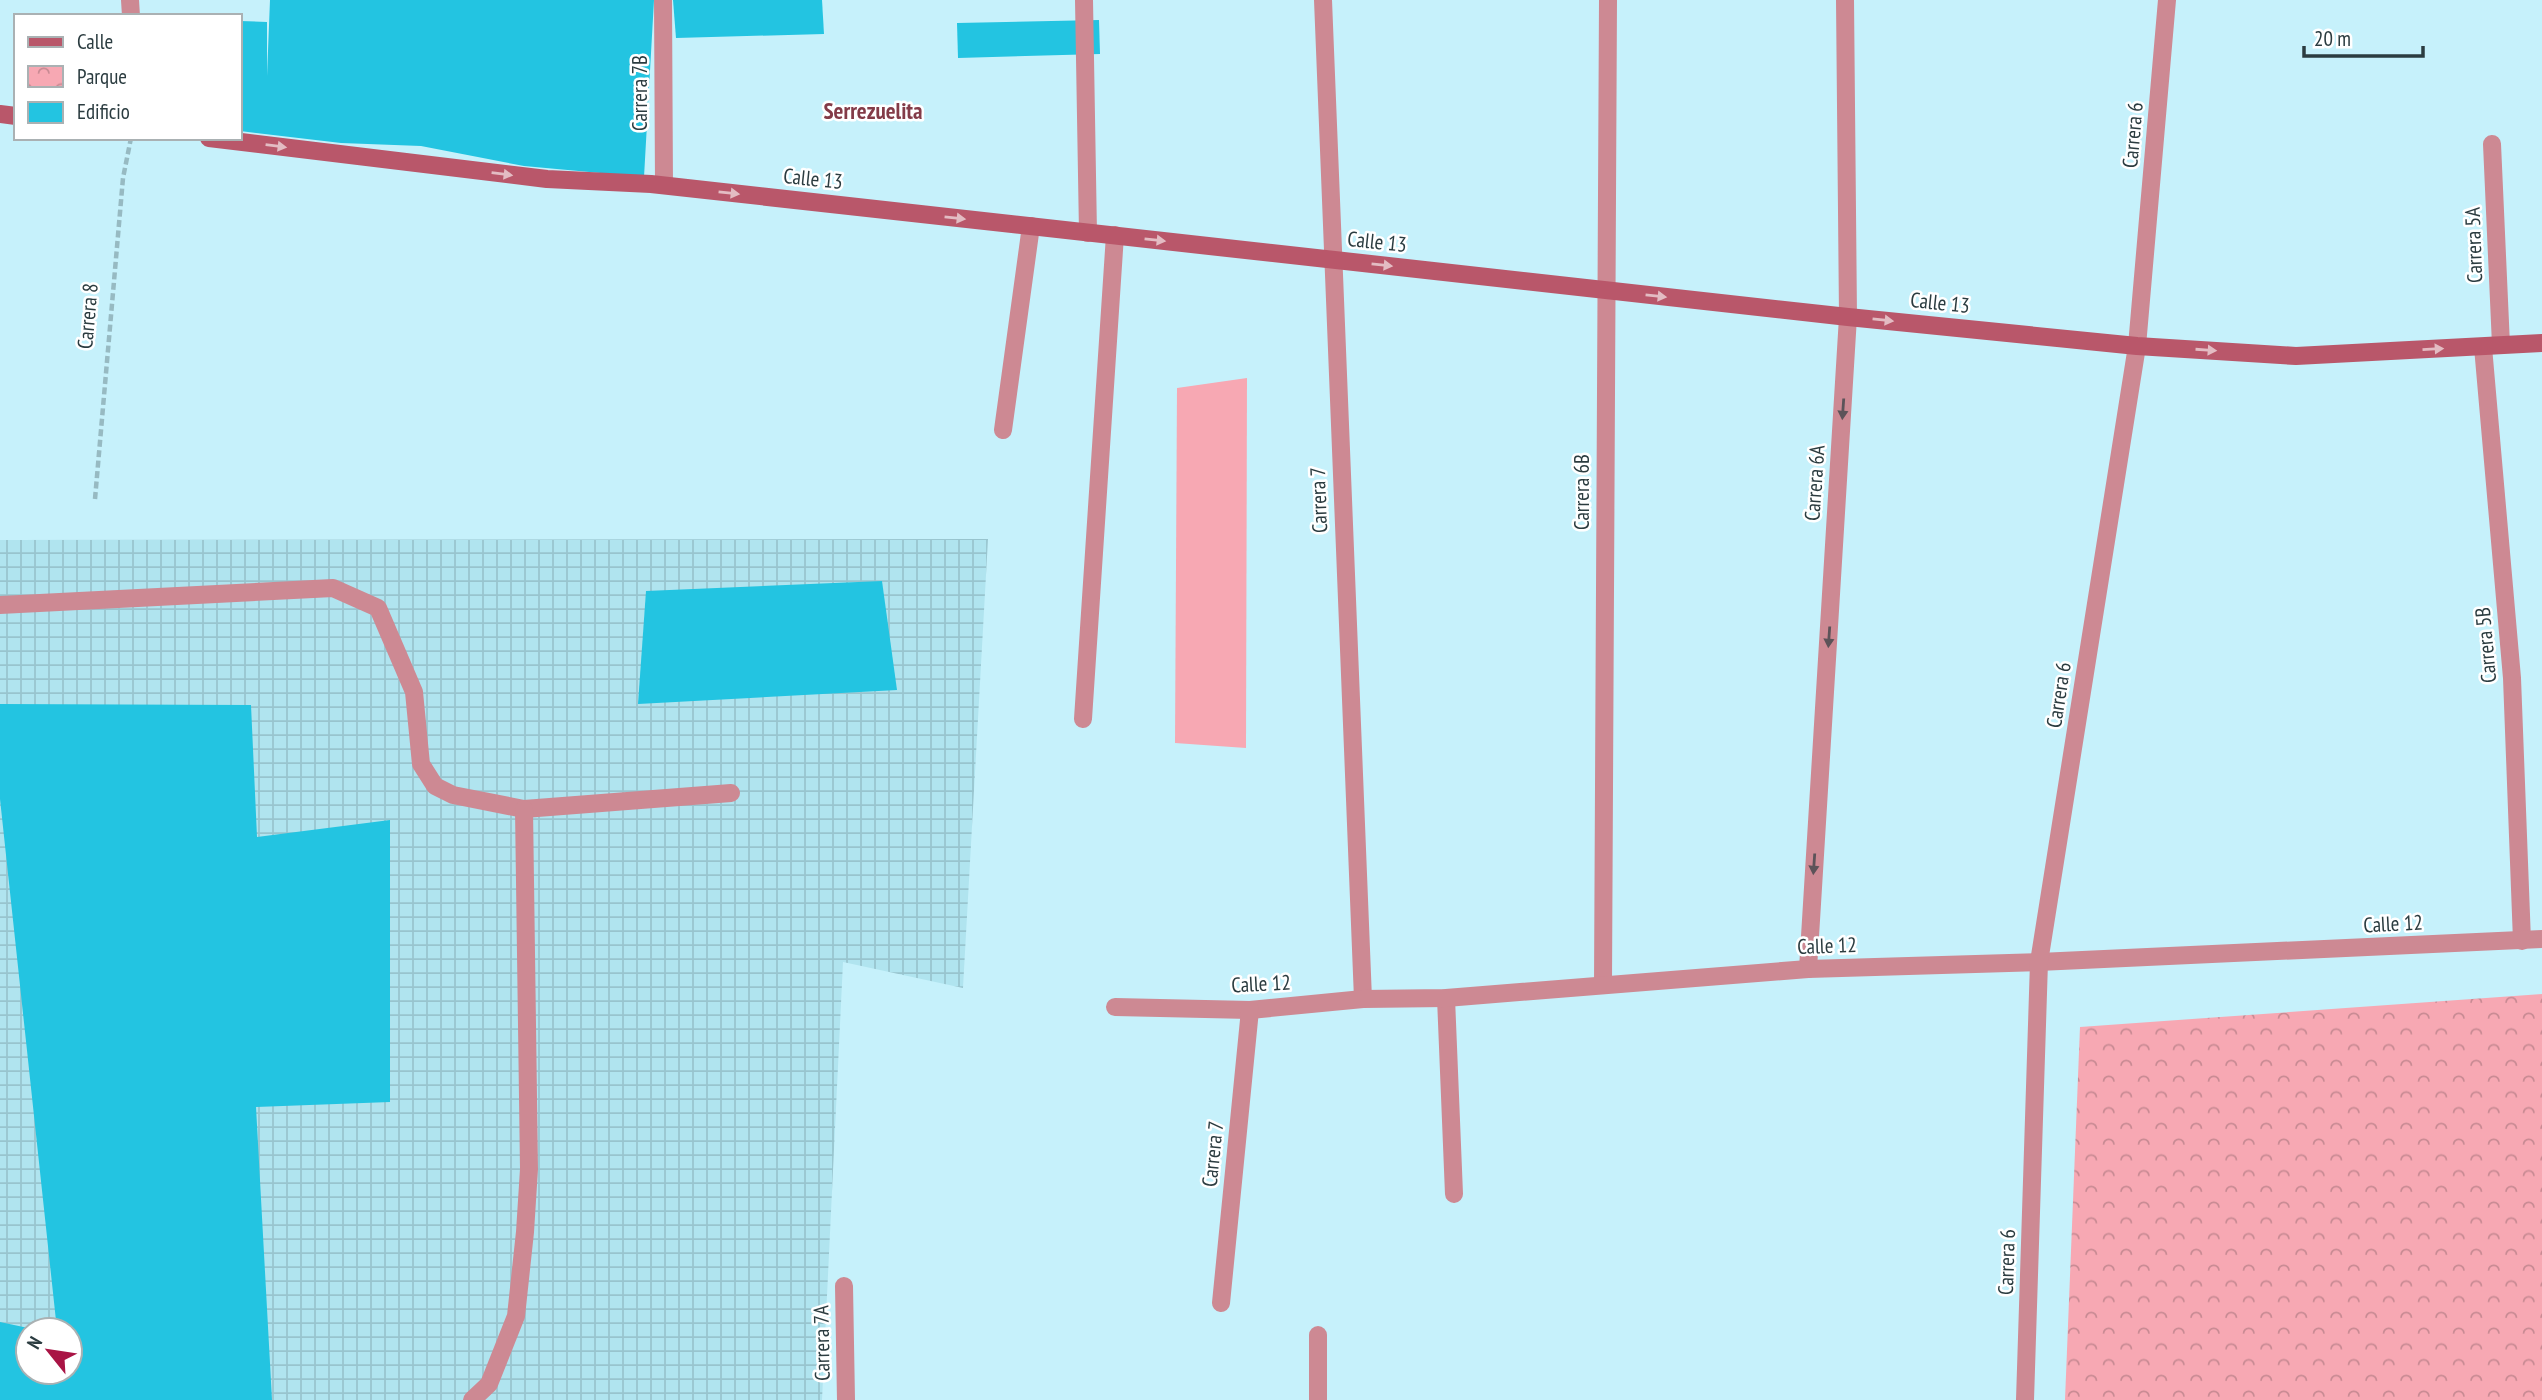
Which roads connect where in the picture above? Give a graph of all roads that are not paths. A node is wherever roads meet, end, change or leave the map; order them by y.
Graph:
1 (663, 0) edge
2 (1084, 0) edge
3 (1323, 0) edge
4 (1608, 0) edge
5 (1845, 0) edge
6 (2167, 0) edge
7 (225, 140) edge
8 (2492, 144) dead end
9 (664, 186) junction
10 (1031, 226) junction
11 (1088, 233) junction
12 (1115, 235) junction
13 (1331, 260) junction
14 (1606, 290) junction
15 (1848, 317) junction
16 (2542, 343) edge
17 (2137, 346) junction
18 (2492, 346) junction
19 (1003, 430) dead end
20 (0, 605) edge
21 (1083, 719) dead end
22 (731, 793) dead end
23 (524, 809) junction
24 (2542, 939) edge
25 (2522, 941) junction
26 (2039, 962) junction
27 (1808, 969) junction
28 (1603, 984) junction
29 (1446, 998) junction
30 (1363, 999) junction
31 (1115, 1007) dead end
32 (1250, 1010) junction
33 (1454, 1194) dead end
34 (844, 1286) dead end
35 (1221, 1303) dead end
36 (1318, 1335) dead end
37 (472, 1400) edge
38 (846, 1400) edge
39 (1318, 1400) edge
40 (2025, 1400) edge

1 - 9 street, Carrera 7B
2 - 11 street
3 - 13 street, Carrera 7
4 - 14 street, Carrera 6B
5 - 15 street, Carrera 6A
6 - 17 street, Carrera 6
7 -> 9 main road, Calle 13
8 - 18 street, Carrera 5A
9 -> 10 main road, Calle 13
10 - 11 main road, Calle 13
10 - 19 street
11 - 12 main road, Calle 13
12 -> 13 main road, Calle 13
12 - 21 street
13 -> 14 main road, Calle 13
13 - 30 street, Carrera 7
14 -> 15 main road, Calle 13
14 - 28 street, Carrera 6B
15 -> 17 main road, Calle 13
15 -> 27 street, Carrera 6A
16 - 18 main road, Calle 13
17 -> 18 main road, Calle 13
17 - 26 street, Carrera 6
18 - 25 street, Carrera 5B
20 - 23 street
22 - 23 street
23 - 37 street
24 - 25 street, Calle 12
25 - 26 street, Calle 12
26 - 27 street, Calle 12
26 - 40 street, Carrera 6
27 - 28 street, Calle 12
28 - 29 street, Calle 12
29 - 30 street, Calle 12
29 - 33 street
30 - 32 street, Calle 12
31 - 32 street, Calle 12
32 - 35 street, Carrera 7
34 - 38 street, Carrera 7A
36 - 39 street

